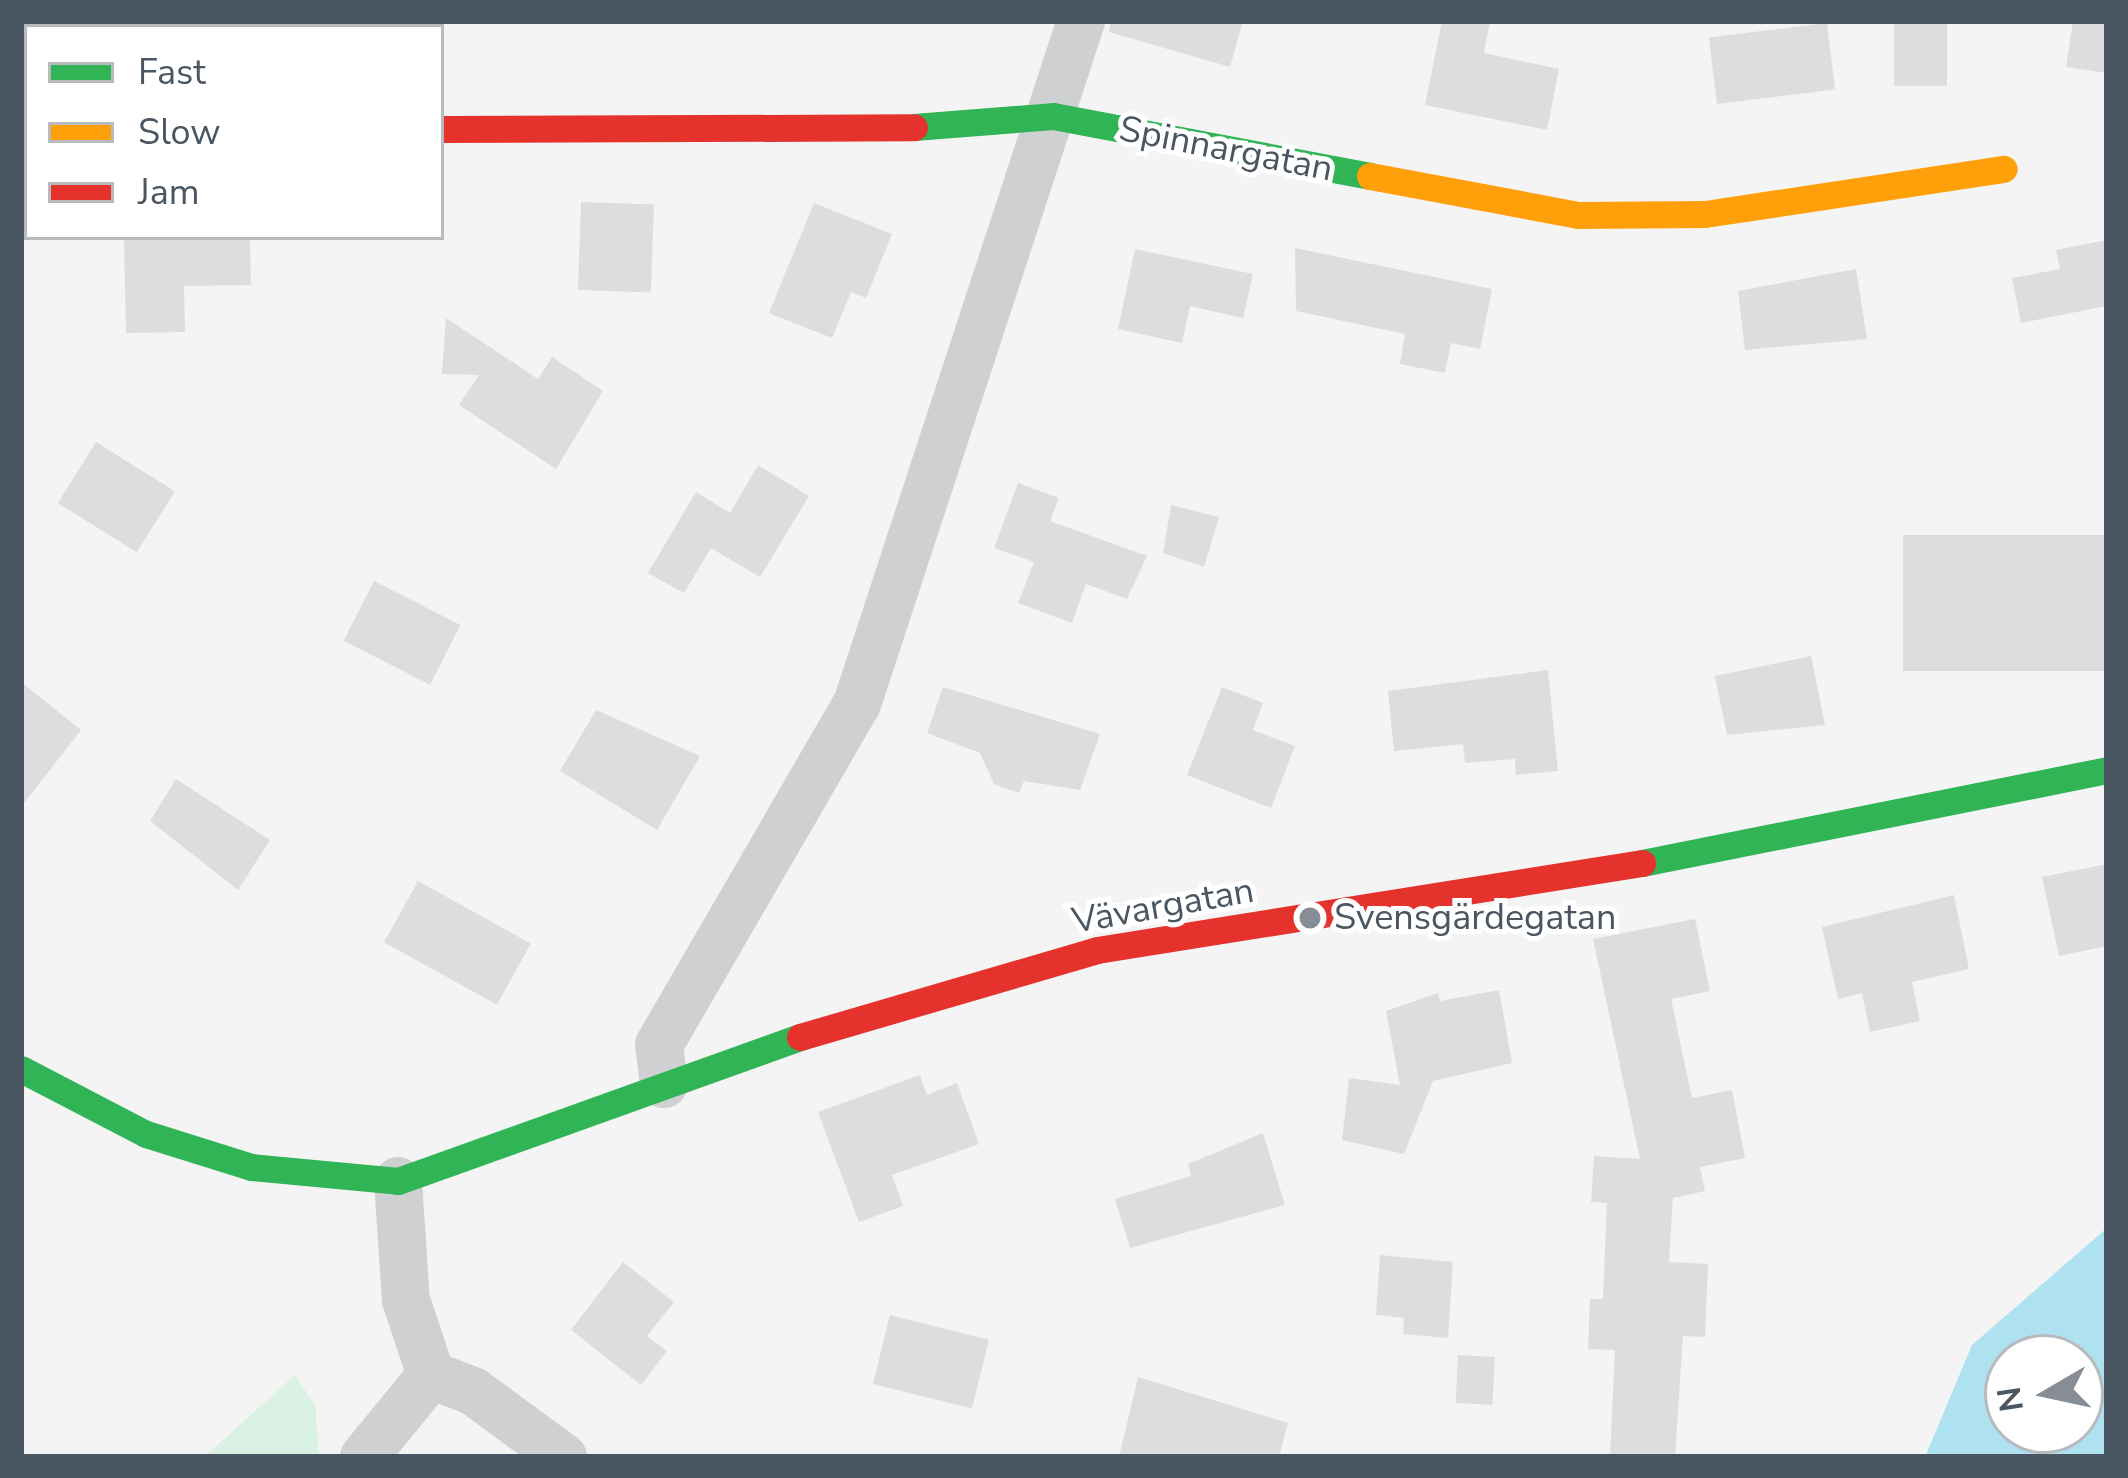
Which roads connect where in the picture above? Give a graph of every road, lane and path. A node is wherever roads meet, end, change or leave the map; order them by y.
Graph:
1 (1081, 21) edge
2 (1052, 116) junction
3 (444, 129) edge
4 (2004, 169) dead end
5 (2107, 770) edge
6 (21, 1069) edge
7 (664, 1084) junction
8 (398, 1181) junction
9 (431, 1375) junction
10 (364, 1457) edge
11 (563, 1457) edge

1 - 2 street
2 - 3 street, Spinnargatan
2 - 4 street, Spinnargatan
2 - 7 street
5 - 7 street, Vävargatan
6 - 8 street
7 - 8 street, Vävargatan
8 - 9 street
9 - 10 street
9 - 11 street

